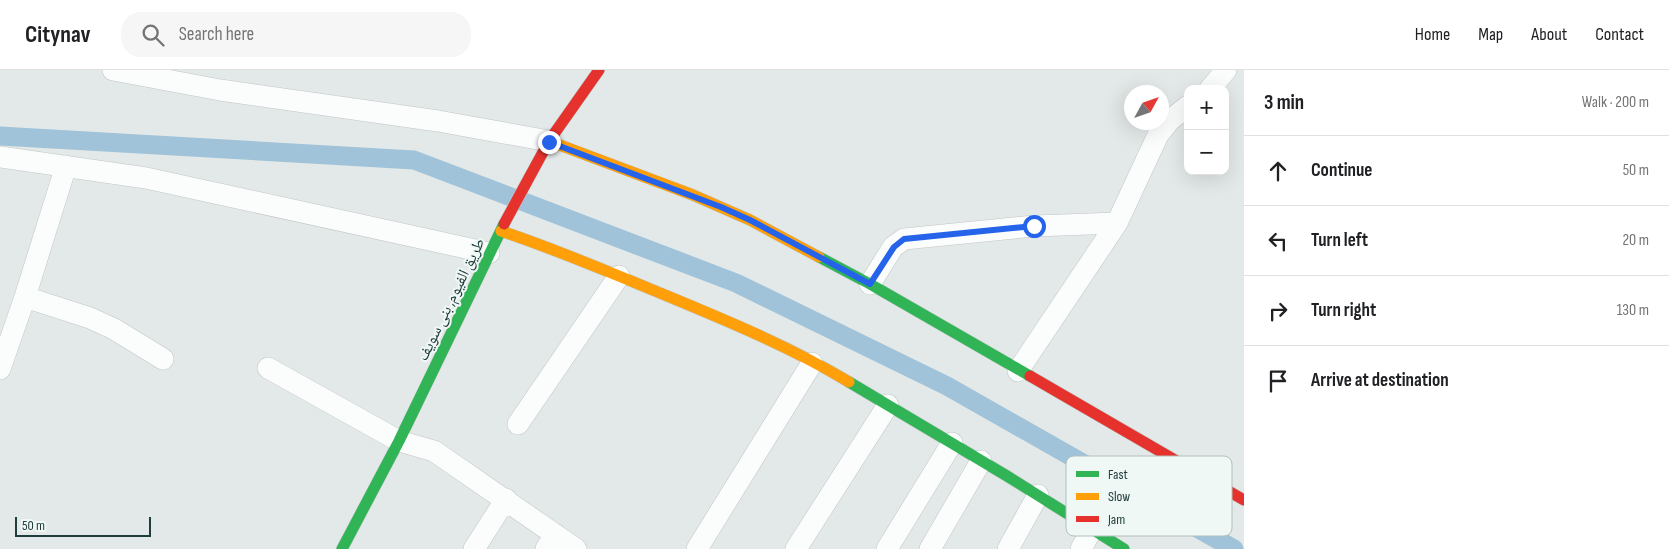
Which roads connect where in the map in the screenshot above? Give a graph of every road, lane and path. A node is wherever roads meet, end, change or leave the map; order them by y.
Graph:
1 (113, 70) edge
2 (599, 70) edge
3 (1226, 70) edge
4 (1213, 85) edge
5 (1184, 109) edge
6 (549, 142) junction
7 (0, 157) edge
8 (66, 166) junction
9 (1117, 223) junction
10 (503, 227) junction
11 (489, 254) junction
12 (619, 276) junction
13 (870, 284) junction
14 (26, 297) junction
15 (163, 359) dead end
16 (812, 363) junction
17 (268, 368) dead end
18 (0, 369) edge
19 (1018, 371) junction
20 (888, 405) junction
21 (518, 424) dead end
22 (400, 441) junction
23 (952, 443) junction
24 (1167, 456) edge
25 (982, 460) junction
26 (1232, 493) edge
27 (1038, 495) junction
28 (506, 499) junction
29 (1244, 500) edge
30 (1066, 513) edge
31 (1088, 536) edge
32 (1103, 536) edge
33 (550, 541) edge
34 (1122, 548) edge
35 (342, 549) edge
36 (474, 549) edge
37 (576, 549) edge
38 (697, 549) edge
39 (796, 549) edge
40 (887, 549) edge
41 (930, 549) edge
42 (1008, 549) edge
43 (1081, 549) edge

1 - 6 street
2 - 6 main road, طريق الفيوم, بنى سويف
3 - 4 street
5 - 9 street
6 - 10 main road, طريق الفيوم, بنى سويف
6 - 13 main road
7 - 8 street
8 - 11 street
8 - 14 street
9 - 13 street
9 - 19 street
10 - 11 main road, طريق الفيوم, بنى سويف
10 - 12 main road
11 - 22 main road, طريق الفيوم, بنى سويف
12 - 16 main road
12 - 21 street
13 - 19 main road
14 - 15 street
14 - 18 street
16 - 20 main road
16 - 38 street
17 - 22 street
19 - 24 main road
20 - 23 main road
20 - 39 street
22 - 28 street
22 - 35 main road, طريق الفيوم, بنى سويف
23 - 25 main road
23 - 40 street
25 - 27 main road
25 - 41 street
26 - 29 main road
27 - 30 main road
27 - 42 street
28 - 33 street
28 - 36 street
31 - 43 street
32 - 34 main road
33 - 37 street

